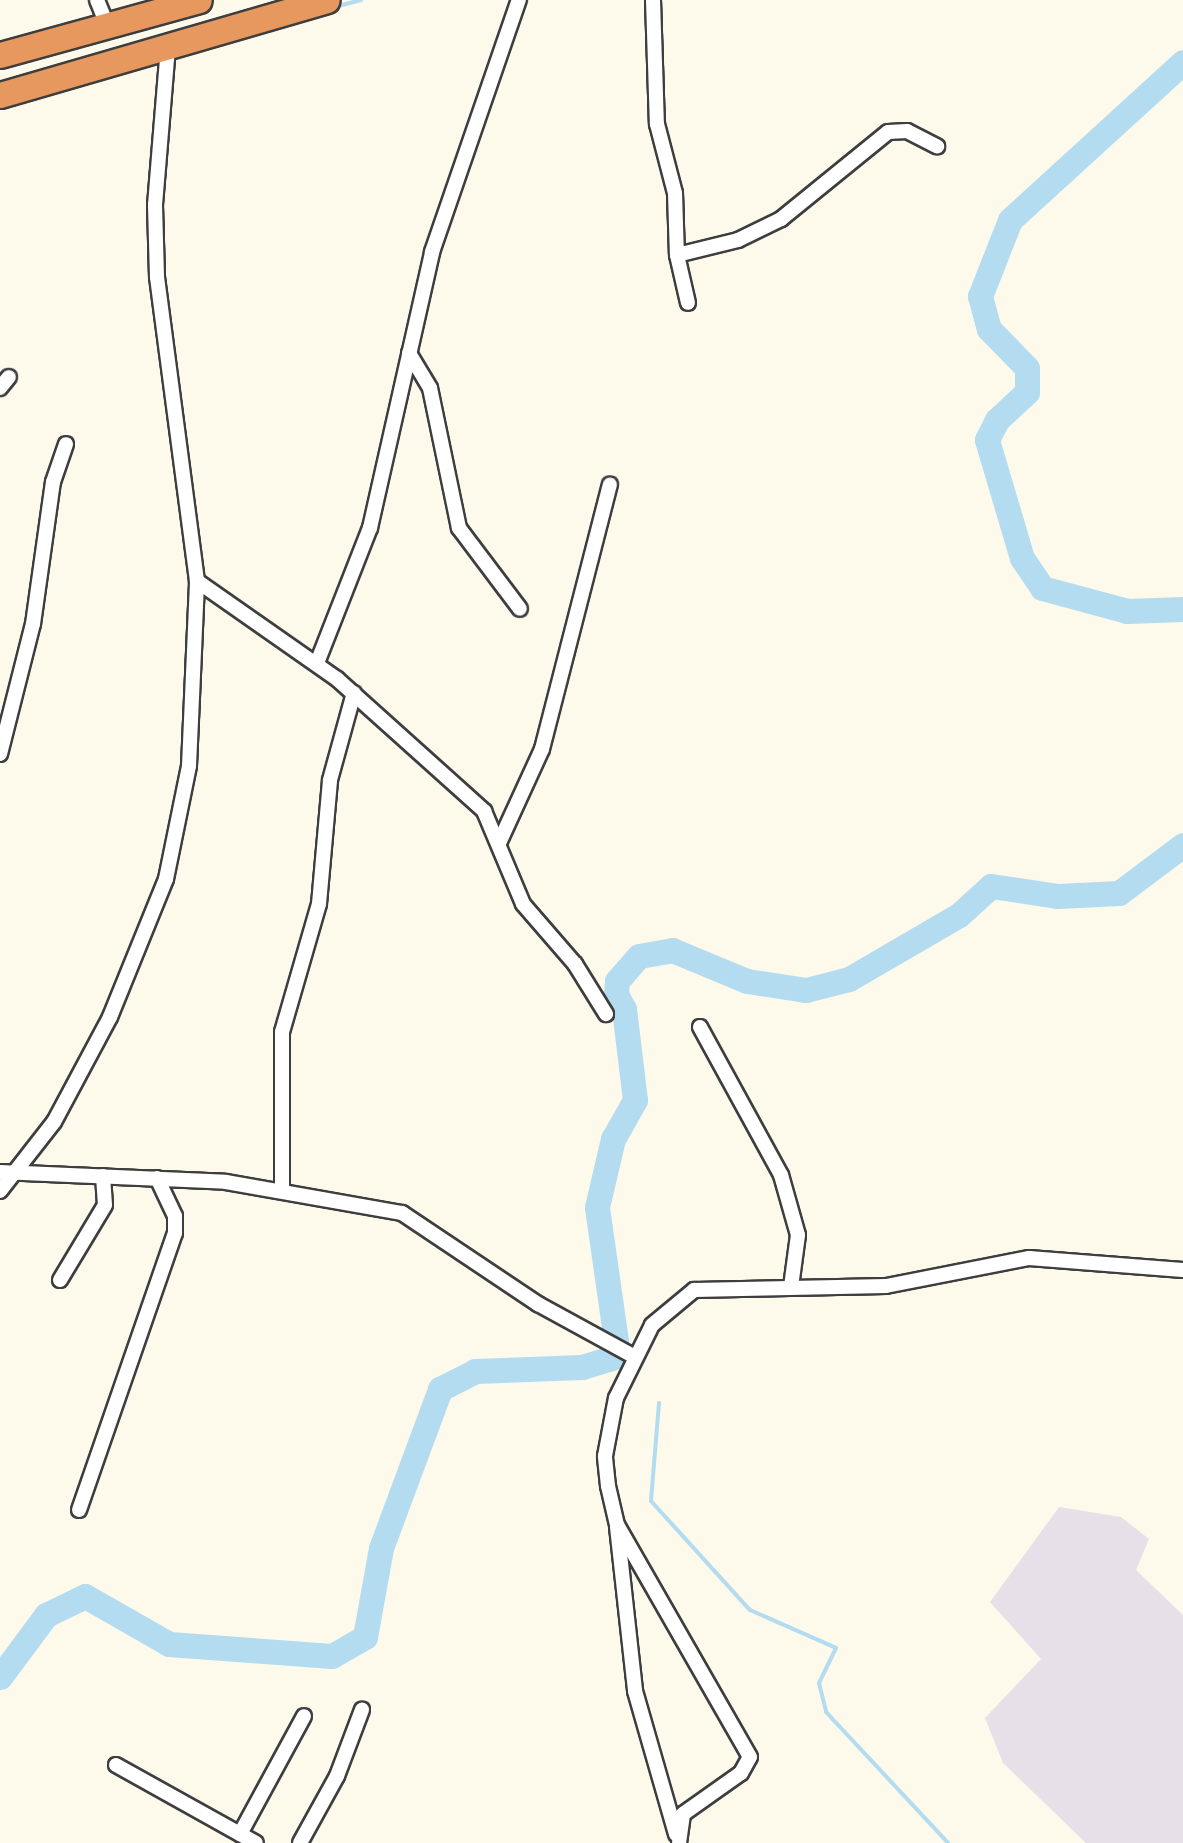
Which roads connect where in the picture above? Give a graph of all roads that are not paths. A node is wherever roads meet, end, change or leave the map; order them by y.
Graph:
1 (326, 0) edge
2 (519, 0) edge
3 (653, 0) edge
4 (186, 2) edge
5 (101, 11) edge
6 (168, 46) junction
7 (0, 55) edge
8 (0, 95) edge
9 (937, 146) dead end
10 (677, 255) junction
11 (688, 303) dead end
12 (409, 354) junction
13 (66, 444) dead end
14 (610, 485) dead end
15 (197, 581) junction
16 (520, 610) dead end
17 (316, 663) junction
18 (354, 694) junction
19 (0, 754) edge
20 (499, 844) junction
21 (606, 1014) dead end
22 (700, 1027) dead end
23 (8, 1173) edge
24 (103, 1176) junction
25 (157, 1178) junction
26 (282, 1189) junction
27 (0, 1191) edge
28 (1183, 1270) edge
29 (60, 1280) dead end
30 (791, 1287) junction
31 (633, 1356) junction
32 (79, 1510) dead end
33 (617, 1524) junction
34 (362, 1710) dead end
35 (304, 1716) dead end
36 (116, 1765) dead end
37 (240, 1834) junction
38 (678, 1841) edge
39 (256, 1843) edge
40 (300, 1843) edge

1 - 6 highway
2 - 12 street
3 - 10 street
4 - 5 highway
5 - 7 highway
6 - 8 highway
6 - 15 street
9 - 10 street
10 - 11 street
12 - 16 street
12 - 17 street
13 - 19 street
14 - 20 street
15 - 17 street
15 - 23 street
17 - 18 street
18 - 20 street
18 - 26 street
20 - 21 street
22 - 30 street
23 - 24 street
23 - 27 street
24 - 25 street
24 - 29 street
25 - 26 street
25 - 32 street
26 - 31 street
28 - 30 street
30 - 31 street
31 - 33 street
33 - 38 street
33 - 38 street
34 - 40 street
35 - 37 street
36 - 37 street
37 - 39 street

